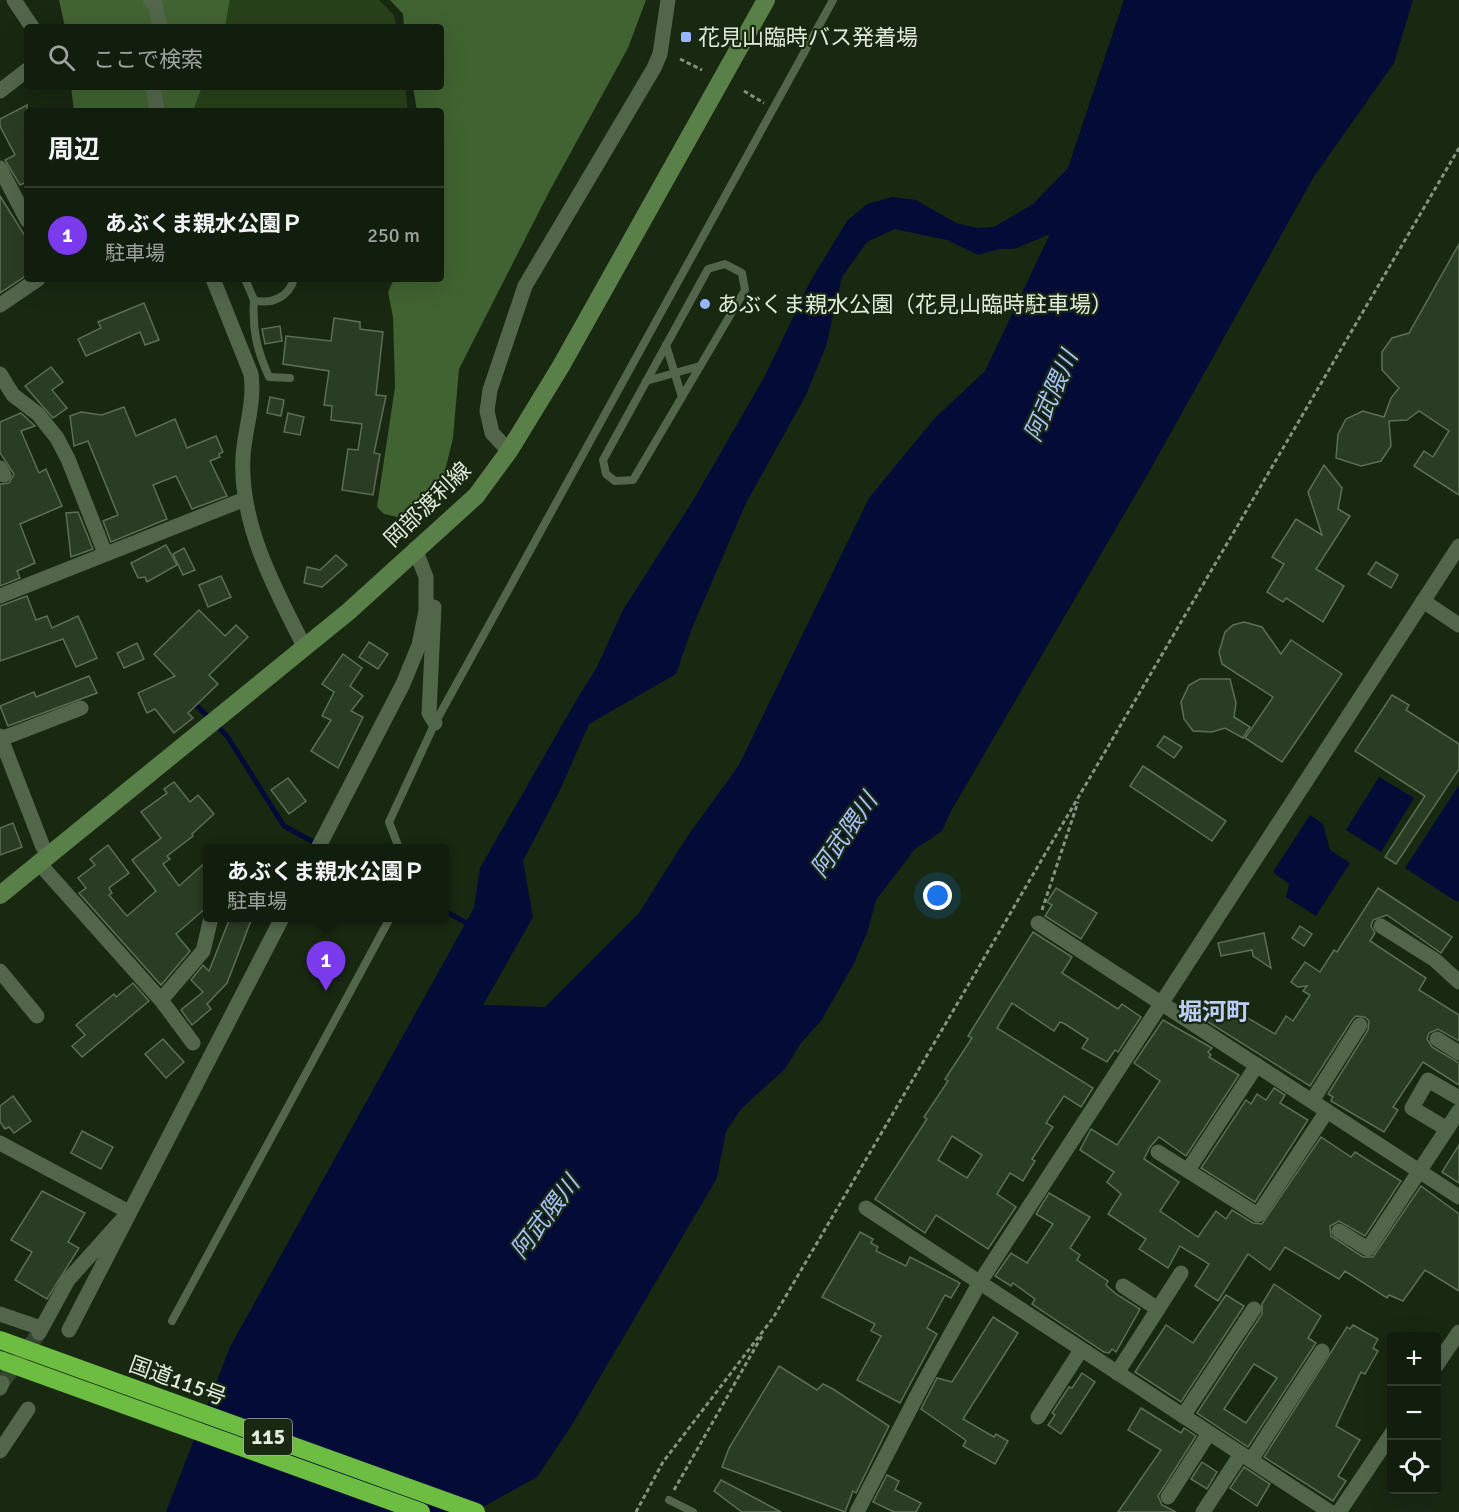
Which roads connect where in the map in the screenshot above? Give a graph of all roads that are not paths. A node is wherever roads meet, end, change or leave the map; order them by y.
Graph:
1 (14, 0) edge
2 (150, 0) edge
3 (668, 0) edge
4 (766, 0) edge
5 (833, 0) edge
6 (30, 24) edge
7 (159, 24) edge
8 (24, 72) edge
9 (154, 90) edge
10 (0, 91) edge
11 (156, 108) edge
12 (0, 168) edge
13 (24, 214) edge
14 (34, 282) edge
15 (214, 282) edge
16 (246, 282) edge
17 (293, 282) edge
18 (254, 300) junction
19 (0, 305) edge
20 (666, 345) junction
21 (700, 366) junction
22 (675, 373) junction
23 (0, 374) edge
24 (290, 378) dead end
25 (646, 381) junction
26 (682, 396) junction
27 (6, 398) edge
28 (509, 451) junction
29 (245, 499) junction
30 (1459, 546) edge
31 (415, 549) junction
32 (105, 553) junction
33 (426, 577) junction
34 (0, 596) edge
35 (1423, 601) junction
36 (1459, 625) edge
37 (304, 646) junction
38 (81, 708) dead end
39 (435, 723) junction
40 (1, 738) edge
41 (321, 844) edge
42 (397, 844) edge
43 (43, 858) junction
44 (0, 895) edge
45 (209, 922) edge
46 (280, 922) edge
47 (388, 922) edge
48 (1038, 923) road end
49 (1381, 926) dead end
50 (0, 971) edge
51 (1459, 982) edge
52 (161, 1000) junction
53 (1161, 1001) junction
54 (37, 1016) dead end
55 (1360, 1025) dead end
56 (1437, 1039) dead end
57 (193, 1043) dead end
58 (1459, 1053) edge
59 (1257, 1065) junction
60 (1459, 1098) edge
61 (1312, 1101) junction
62 (1327, 1111) junction
63 (1459, 1111) edge
64 (1447, 1129) junction
65 (0, 1143) edge
66 (1158, 1152) dead end
67 (1188, 1170) junction
68 (1419, 1172) junction
69 (1459, 1197) edge
70 (866, 1208) dead end
71 (129, 1212) junction
72 (1339, 1231) dead end
73 (1182, 1273) dead end
74 (980, 1282) junction
75 (1123, 1286) dead end
76 (1158, 1309) junction
77 (1254, 1309) dead end
78 (0, 1314) edge
79 (172, 1322) dead end
80 (69, 1330) dead end
81 (1459, 1332) edge
82 (0, 1340) edge
83 (1081, 1350) junction
84 (1322, 1352) dead end
85 (0, 1360) edge
86 (1441, 1360) edge
87 (57, 1371) junction
88 (1117, 1373) junction
89 (28, 1409) dead end
90 (1183, 1416) junction
91 (1038, 1417) dead end
92 (1209, 1433) junction
93 (1387, 1440) edge
94 (0, 1451) edge
95 (1246, 1457) junction
96 (1168, 1497) dead end
97 (669, 1500) road end
98 (421, 1512) edge
99 (476, 1512) edge
100 (693, 1512) edge
101 (857, 1512) edge
102 (1203, 1512) edge
103 (1330, 1512) edge
104 (1339, 1512) edge

1 - 6 street
2 - 7 street
3 - 28 street
4 - 28 main road, 岡部渡利線
5 - 39 lane
8 - 10 street
9 - 11 street
12 - 13 street
14 - 19 street
15 - 29 street
16 - 18 lane
17 - 18 lane
18 - 24 lane
20 - 21 lane
20 - 22 lane
20 - 25 lane
21 - 22 lane
21 - 26 lane
22 - 25 lane
22 - 26 lane
23 - 27 street
25 - 26 lane
27 - 32 street
28 - 31 main road, 岡部渡利線
29 - 32 street
29 - 37 street
30 - 35 street
31 - 33 street
31 - 37 main road, 岡部渡利線
32 - 34 street
33 - 39 street
33 - 41 street
35 - 36 street
35 - 53 street
37 - 43 main road, 岡部渡利線
38 - 40 street
39 - 42 lane
40 - 43 street
43 - 44 main road, 岡部渡利線
43 - 52 street
45 - 52 street
46 - 71 street
47 - 79 lane
48 - 53 street
49 - 51 street
50 - 54 street
52 - 57 street
53 - 59 street
53 - 74 street
55 - 61 street
56 - 58 street
59 - 61 street
59 - 67 street
60 - 64 street
61 - 62 street
62 - 67 street
62 - 68 street
63 - 64 street
64 - 68 street
65 - 71 street
66 - 67 street
68 - 69 street
68 - 72 street
70 - 74 street
71 - 78 street
71 - 80 street
73 - 76 street
74 - 83 street
74 - 101 street
75 - 76 street
76 - 88 street
77 - 90 street
81 - 86 street
82 - 87 highway, 国道115号 / 115
83 - 88 street
83 - 91 street
84 - 95 street
85 - 87 highway, 国道115号 / 115
87 - 98 highway, 国道115号 / 115
87 - 99 highway, 国道115号 / 115
88 - 90 street
89 - 94 street
90 - 92 street
92 - 95 street
92 - 96 street
93 - 104 street
95 - 102 street
95 - 103 street
97 - 100 lane

